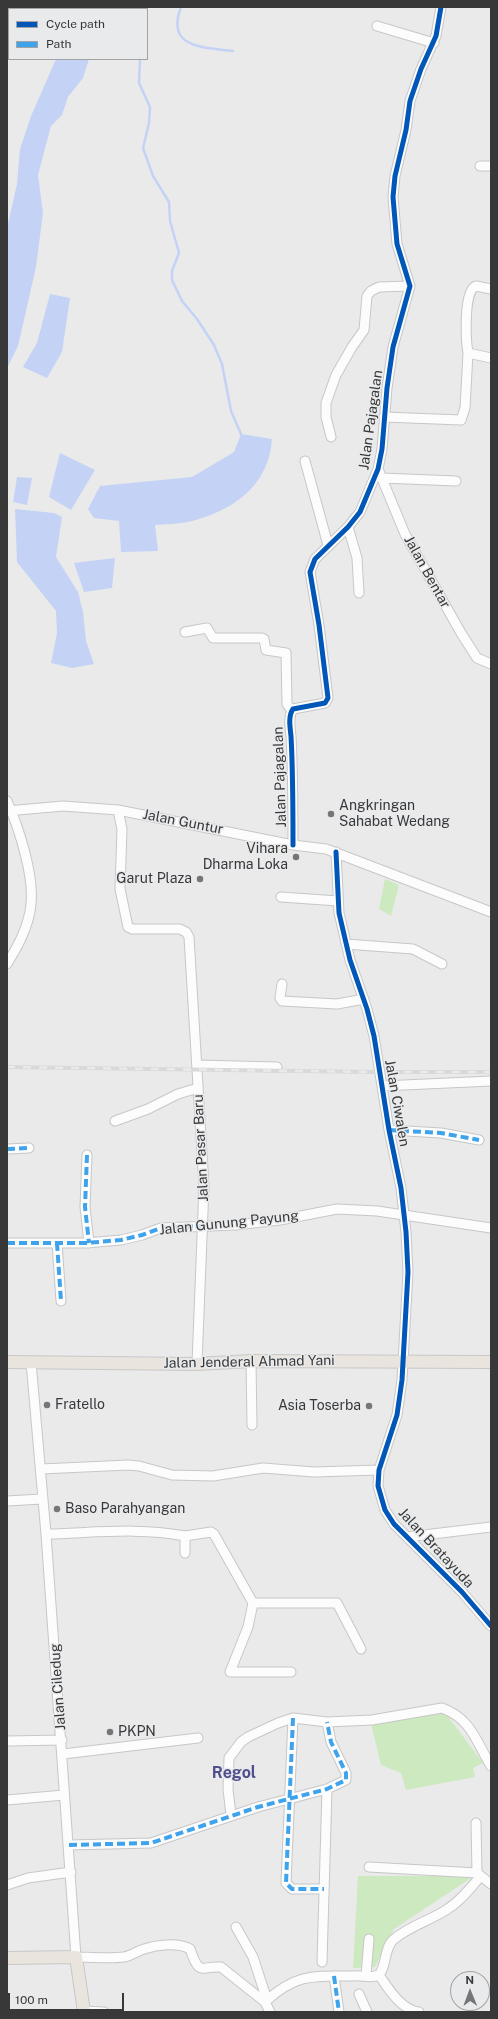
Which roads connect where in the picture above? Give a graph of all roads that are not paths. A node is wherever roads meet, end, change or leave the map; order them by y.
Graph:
1 (441, 7) edge
2 (377, 26) dead end
3 (434, 43) junction
4 (480, 166) dead end
5 (491, 166) edge
6 (410, 286) junction
7 (491, 289) edge
8 (468, 353) junction
9 (491, 358) edge
10 (384, 417) junction
11 (331, 437) dead end
12 (305, 461) dead end
13 (378, 469) junction
14 (382, 478) junction
15 (456, 481) dead end
16 (348, 527) junction
17 (328, 545) junction
18 (359, 593) dead end
19 (184, 632) dead end
20 (491, 664) edge
21 (292, 711) junction
22 (7, 800) edge
23 (118, 810) junction
24 (9, 811) edge
25 (293, 845) junction
26 (336, 852) junction
27 (280, 897) dead end
28 (338, 901) junction
29 (491, 912) edge
30 (346, 944) junction
31 (7, 964) edge
32 (442, 964) dead end
33 (282, 984) dead end
34 (364, 999) junction
35 (197, 1062) junction
36 (277, 1067) dead end
37 (491, 1081) edge
38 (382, 1086) junction
39 (198, 1088) junction
40 (115, 1121) dead end
41 (389, 1130) junction
42 (479, 1140) dead end
43 (7, 1148) edge
44 (29, 1148) dead end
45 (87, 1155) dead end
46 (404, 1215) junction
47 (203, 1226) junction
48 (491, 1228) edge
49 (7, 1243) edge
50 (58, 1243) junction
51 (89, 1243) junction
52 (61, 1301) dead end
53 (251, 1361) junction
54 (7, 1362) edge
55 (31, 1362) junction
56 (403, 1362) junction
57 (491, 1362) edge
58 (197, 1364) junction
59 (252, 1425) dead end
60 (40, 1469) junction
61 (379, 1470) junction
62 (42, 1498) junction
63 (7, 1501) edge
64 (491, 1527) edge
65 (46, 1534) junction
66 (185, 1536) junction
67 (407, 1537) junction
68 (185, 1553) dead end
69 (253, 1603) junction
70 (491, 1626) edge
71 (361, 1649) dead end
72 (291, 1672) dead end
73 (293, 1718) junction
74 (327, 1722) junction
75 (198, 1738) dead end
76 (62, 1740) junction
77 (7, 1741) edge
78 (63, 1754) junction
79 (491, 1766) edge
80 (327, 1789) junction
81 (64, 1795) junction
82 (7, 1800) edge
83 (289, 1800) junction
84 (231, 1816) junction
85 (476, 1823) dead end
86 (69, 1846) junction
87 (368, 1867) dead end
88 (71, 1872) junction
89 (479, 1874) junction
90 (7, 1884) edge
91 (491, 1884) edge
92 (324, 1889) junction
93 (236, 1927) dead end
94 (369, 1939) dead end
95 (76, 1957) junction
96 (7, 1958) edge
97 (322, 1962) dead end
98 (379, 1975) junction
99 (334, 1976) junction
100 (366, 1976) junction
101 (359, 1994) dead end
102 (266, 2001) junction
103 (84, 2012) edge
104 (104, 2012) edge
105 (270, 2012) edge
106 (339, 2012) edge
107 (367, 2012) edge
108 (419, 2012) edge

1 - 3 street
2 - 3 street
3 - 6 street
4 - 5 street
6 - 10 street, Jalan Pajagalan
6 - 11 street
7 - 8 street
8 - 9 street
8 - 10 street
10 - 13 street, Jalan Pajagalan
12 - 17 street
13 - 14 street, Jalan Bentar
13 - 16 street, Jalan Pajagalan
14 - 15 street
14 - 20 street, Jalan Bentar
16 - 17 street, Jalan Pajagalan
16 - 18 street
17 - 21 street, Jalan Pajagalan
19 - 21 street
21 - 25 street, Jalan Pajagalan
22 - 24 street
23 - 24 street, Jalan Guntur
23 - 25 street, Jalan Guntur
23 - 35 street
24 - 31 street
25 - 26 street, Jalan Guntur
26 - 28 street, Jalan Ciwalen
26 - 29 street, Jalan Guntur
27 - 28 street
28 - 30 street, Jalan Ciwalen
30 - 32 street
30 - 34 street, Jalan Ciwalen
33 - 34 street
34 - 38 street, Jalan Ciwalen
35 - 36 street
35 - 39 street, Jalan Pasar Baru
37 - 38 street
38 - 41 street, Jalan Ciwalen
39 - 40 street
39 - 47 street, Jalan Pasar Baru
41 - 42 street
41 - 46 street, Jalan Ciwalen
43 - 44 street
45 - 51 street
46 - 47 street, Jalan Gunung Payung
46 - 48 street, Jalan Gunung Payung
46 - 56 street, Jalan Ciwalen
47 - 51 street, Jalan Gunung Payung
47 - 58 street, Jalan Pasar Baru
49 - 50 street, Jalan Gunung Payung
50 - 51 street, Jalan Gunung Payung
50 - 52 street
53 - 56 main road, Jalan Jenderal Ahmad Yani
53 - 58 main road, Jalan Jenderal Ahmad Yani
53 - 59 street
54 - 55 main road, Jalan Jenderal Ahmad Yani
55 - 58 main road, Jalan Jenderal Ahmad Yani
55 - 60 street, Jalan Ciledug
56 - 57 main road, Jalan Jenderal Ahmad Yani
56 - 61 street, Jalan Bratayuda
60 - 61 street
60 - 62 street, Jalan Ciledug
61 - 67 street, Jalan Bratayuda
62 - 63 street
62 - 65 street, Jalan Ciledug
64 - 67 street
65 - 66 street
65 - 76 street, Jalan Ciledug
66 - 68 street
66 - 69 street
67 - 70 street, Jalan Bratayuda
69 - 71 street
69 - 72 street
73 - 74 street
73 - 83 street
73 - 84 street
74 - 79 street
74 - 80 street
75 - 78 street
76 - 77 street
76 - 78 street, Jalan Ciledug
78 - 81 street, Jalan Ciledug
80 - 83 street
80 - 92 street
81 - 82 street
81 - 86 street, Jalan Ciledug
83 - 84 street
83 - 92 street
84 - 86 street
85 - 89 street
86 - 88 street, Jalan Ciledug
87 - 89 street
88 - 90 street
88 - 95 street, Jalan Ciledug
89 - 91 street
89 - 98 street
92 - 97 street
93 - 102 street
94 - 100 street
95 - 96 main road
95 - 102 street
95 - 103 main road, Jalan Ciledug
98 - 100 street
98 - 108 street
99 - 100 street
99 - 102 street
99 - 106 street
101 - 107 street
102 - 105 street
103 - 104 street

